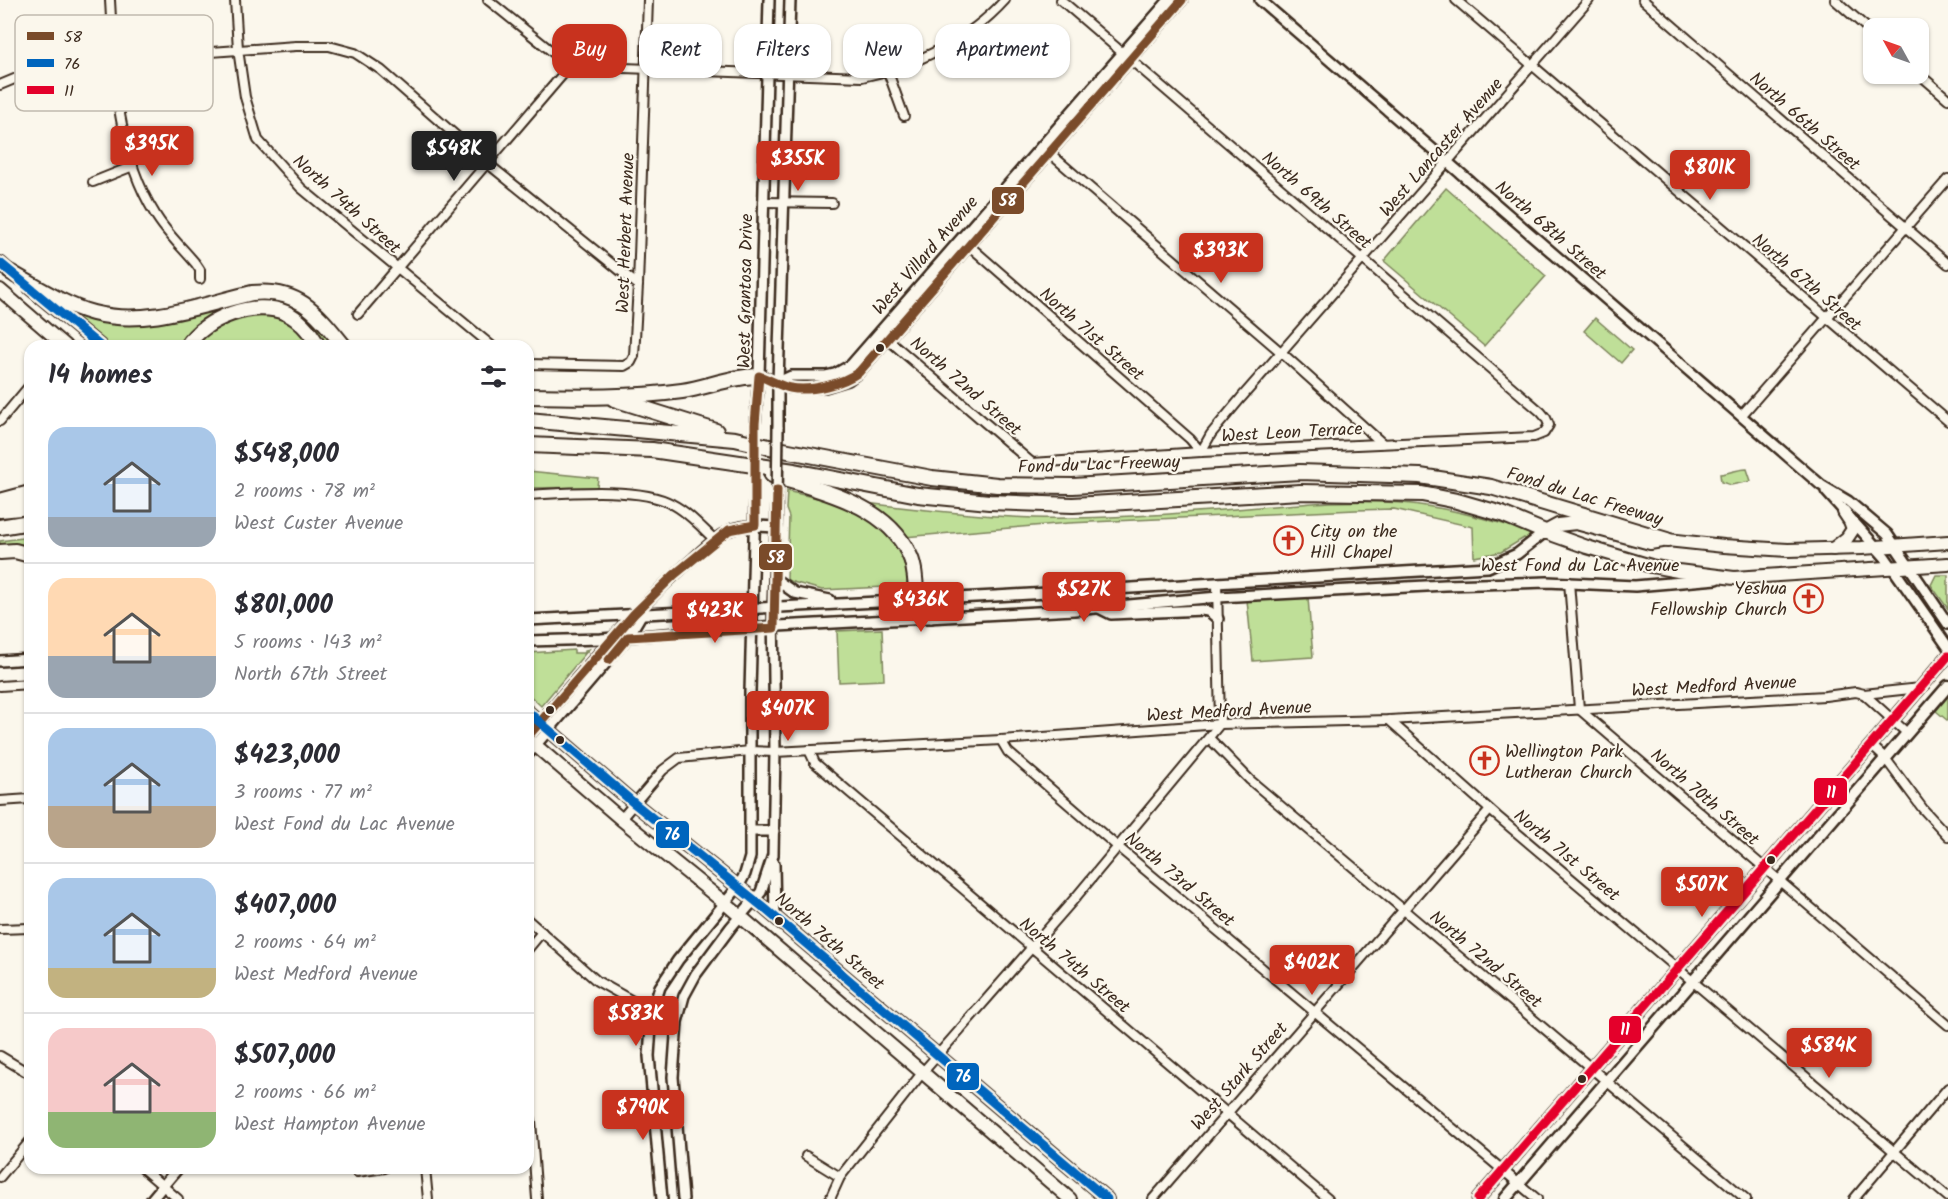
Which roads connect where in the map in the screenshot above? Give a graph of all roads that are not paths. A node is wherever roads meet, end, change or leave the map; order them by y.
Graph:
1 (110, 0) edge
2 (235, 0) edge
3 (488, 0) edge
4 (648, 0) edge
5 (769, 0) edge
6 (790, 0) edge
7 (1005, 0) edge
8 (1061, 0) edge
9 (1169, 0) edge
10 (1182, 0) edge
11 (1260, 0) edge
12 (1456, 0) edge
13 (1589, 0) edge
14 (1643, 0) edge
15 (1835, 0) edge
16 (111, 15) edge
17 (647, 24) edge
18 (768, 24) edge
19 (789, 24) edge
20 (1863, 24) edge
21 (238, 49) junction
22 (213, 51) edge
23 (552, 52) edge
24 (1127, 56) junction
25 (923, 58) edge
26 (1532, 65) junction
27 (560, 78) edge
28 (646, 78) edge
29 (767, 78) edge
30 (788, 78) edge
31 (890, 78) edge
32 (15, 79) edge
33 (1929, 83) edge
34 (0, 85) edge
35 (1948, 99) edge
36 (120, 111) edge
37 (904, 116) dead end
38 (1042, 146) junction
39 (1050, 153) junction
40 (1448, 162) junction
41 (488, 163) junction
42 (133, 166) junction
43 (1948, 180) edge
44 (93, 182) dead end
45 (764, 202) junction
46 (784, 203) junction
47 (832, 203) dead end
48 (1906, 228) junction
49 (965, 243) junction
50 (1364, 260) junction
51 (1948, 264) edge
52 (5, 268) edge
53 (396, 268) junction
54 (200, 279) dead end
55 (638, 285) junction
56 (0, 290) edge
57 (358, 314) dead end
58 (1826, 319) junction
59 (880, 332) junction
60 (888, 339) junction
61 (56, 340) edge
62 (93, 340) edge
63 (191, 340) edge
64 (315, 340) edge
65 (339, 340) edge
66 (485, 340) edge
67 (1282, 353) junction
68 (534, 364) edge
69 (759, 376) junction
70 (778, 381) junction
71 (24, 391) edge
72 (534, 396) edge
73 (605, 397) junction
74 (1741, 416) junction
75 (0, 421) edge
76 (534, 421) edge
77 (1948, 422) edge
78 (1549, 425) joint
79 (735, 439) junction
80 (1382, 443) junction
81 (534, 445) edge
82 (1201, 452) junction
83 (736, 462) junction
84 (1032, 463) joint
85 (1821, 484) junction
86 (24, 495) edge
87 (534, 495) edge
88 (0, 501) edge
89 (24, 508) edge
90 (0, 510) edge
91 (1844, 512) junction
92 (24, 523) edge
93 (755, 525) junction
94 (0, 526) edge
95 (776, 527) junction
96 (1545, 532) junction
97 (715, 540) junction
98 (1667, 540) junction
99 (1948, 542) edge
100 (1895, 546) junction
101 (1876, 547) junction
102 (1833, 549) junction
103 (0, 552) edge
104 (24, 553) edge
105 (1948, 564) edge
106 (1891, 566) junction
107 (1909, 566) junction
108 (1734, 578) junction
109 (775, 579) junction
110 (1569, 582) junction
111 (1217, 583) junction
112 (1218, 597) junction
113 (917, 599) junction
114 (851, 603) junction
115 (773, 607) junction
116 (753, 608) junction
117 (1099, 608) junction
118 (638, 614) junction
119 (931, 618) junction
120 (1218, 619) junction
121 (534, 620) edge
122 (1948, 624) edge
123 (752, 628) junction
124 (774, 628) junction
125 (628, 637) junction
126 (613, 638) junction
127 (534, 641) edge
128 (1948, 647) edge
129 (1948, 656) edge
130 (24, 659) edge
131 (0, 661) edge
132 (24, 684) edge
133 (0, 686) edge
134 (1948, 686) edge
135 (1920, 688) junction
136 (1864, 694) junction
137 (1579, 709) junction
138 (534, 717) edge
139 (1389, 720) junction
140 (1892, 721) junction
141 (1220, 724) junction
142 (544, 726) junction
143 (1906, 733) junction
144 (534, 739) edge
145 (1210, 739) junction
146 (1001, 740) junction
147 (1871, 745) junction
148 (534, 747) edge
149 (808, 750) junction
150 (750, 751) junction
151 (775, 752) junction
152 (1885, 758) junction
153 (24, 799) edge
154 (0, 801) edge
155 (635, 804) junction
156 (1490, 810) junction
157 (621, 819) junction
158 (751, 831) junction
159 (774, 831) junction
160 (1948, 836) edge
161 (1118, 847) junction
162 (773, 855) junction
163 (1765, 868) junction
164 (1780, 882) junction
165 (738, 887) junction
166 (754, 899) junction
167 (726, 903) junction
168 (1404, 909) junction
169 (740, 916) junction
170 (775, 917) junction
171 (534, 926) edge
172 (24, 928) edge
173 (0, 929) edge
174 (542, 933) junction
175 (534, 943) edge
176 (1031, 948) junction
177 (1677, 968) junction
178 (1693, 982) junction
179 (652, 1012) junction
180 (1315, 1013) junction
181 (676, 1022) junction
182 (1948, 1025) edge
183 (0, 1056) edge
184 (938, 1056) junction
185 (1591, 1068) junction
186 (24, 1070) edge
187 (922, 1073) junction
188 (1606, 1082) junction
189 (1948, 1088) edge
190 (1227, 1113) junction
191 (24, 1148) edge
192 (1894, 1151) junction
193 (806, 1156) dead end
194 (534, 1160) edge
195 (1503, 1171) junction
196 (149, 1174) edge
197 (173, 1174) edge
198 (426, 1174) edge
199 (0, 1176) edge
200 (840, 1177) junction
201 (1518, 1184) junction
202 (163, 1186) junction
203 (1948, 1197) edge
204 (152, 1199) edge
205 (178, 1199) edge
206 (428, 1199) edge
207 (537, 1199) edge
208 (662, 1199) edge
209 (683, 1199) edge
210 (830, 1199) edge
211 (1070, 1199) edge
212 (1107, 1199) edge
213 (1153, 1199) edge
214 (1328, 1199) edge
215 (1478, 1199) edge
216 (1505, 1199) edge
217 (1537, 1199) edge
218 (1746, 1199) edge
219 (1854, 1199) edge

1 - 16 street
2 - 21 street, North 74th Street
3 - 23 street
4 - 17 street, West Herbert Avenue
5 - 18 street, West Grantosa Drive
6 - 19 street, West Grantosa Drive
7 - 25 street
8 - 24 street, North 69th Street
9 - 24 street, West Villard Avenue
10 - 24 street, West Villard Avenue
11 - 40 street, North 68th Street
12 - 26 street, North 67th Street
13 - 26 street, West Lancaster Avenue
14 - 48 street, North 66th Street
15 - 20 street
21 - 22 street
21 - 41 street
21 - 53 street, North 74th Street
24 - 38 street, West Villard Avenue
24 - 39 street, West Villard Avenue
24 - 50 street, North 69th Street
26 - 40 street, West Lancaster Avenue
26 - 58 street, North 67th Street
27 - 41 street
28 - 55 street, West Herbert Avenue
29 - 45 street, West Grantosa Drive
30 - 46 street, West Grantosa Drive
31 - 37 street
32 - 34 street
33 - 35 street
36 - 42 street
38 - 39 street
38 - 49 street, West Villard Avenue
39 - 49 street, West Villard Avenue
39 - 67 street
40 - 50 street, West Lancaster Avenue
40 - 74 street, North 68th Street
41 - 53 street
41 - 55 street
42 - 44 street
42 - 54 street
43 - 48 street
45 - 46 street
45 - 69 street, West Grantosa Drive
46 - 47 street
46 - 70 street, West Grantosa Drive
48 - 51 street, North 66th Street
48 - 58 street
49 - 59 street, West Villard Avenue
49 - 60 street, West Villard Avenue
49 - 82 street, North 71st Street
50 - 67 street, West Lancaster Avenue
50 - 78 street, North 69th Street
52 - 62 main road
52 - 65 highway
53 - 57 street
53 - 66 street, North 74th Street
55 - 68 street, West Herbert Avenue
56 - 61 main road
58 - 74 street
58 - 77 street, North 67th Street
59 - 60 street, North 72nd Street
59 - 70 street, West Villard Avenue
60 - 70 street, West Villard Avenue
60 - 84 street, North 72nd Street
63 - 64 highway
67 - 80 street
67 - 82 street, West Lancaster Avenue
69 - 70 street, West Villard Avenue
69 - 73 highway
69 - 93 street, West Grantosa Drive, bridge
70 - 95 street, West Grantosa Drive, bridge
71 - 75 street
72 - 73 highway
73 - 79 highway
74 - 85 street, North 68th Street
76 - 79 highway, Fond du Lac Freeway
78 - 80 street, West Leon Terrace
79 - 98 highway, Fond du Lac Freeway
80 - 82 street, West Leon Terrace
81 - 83 highway, Fond du Lac Freeway
82 - 84 street, West Leon Terrace
83 - 96 highway, Fond du Lac Freeway
83 - 113 highway
85 - 91 street, North 68th Street
85 - 100 street, North 68th Street
86 - 88 highway
87 - 97 street
89 - 90 highway
91 - 101 street, North 68th Street
91 - 102 main road
92 - 94 highway
93 - 95 street
93 - 97 street
93 - 116 street, West Grantosa Drive
95 - 109 street, West Grantosa Drive
96 - 98 main road, West Fond du Lac Avenue
96 - 108 main road, West Fond du Lac Avenue
96 - 111 street, West Fond du Lac Avenue
97 - 118 street
98 - 102 main road, West Fond du Lac Avenue
99 - 100 main road, West Fond du Lac Avenue
100 - 101 main road, West Fond du Lac Avenue
100 - 107 street, North 68th Street
101 - 102 main road, West Fond du Lac Avenue
101 - 106 street, North 68th Street
103 - 104 highway
105 - 107 main road, West Fond du Lac Avenue
106 - 107 main road, West Fond du Lac Avenue
106 - 108 main road, West Fond du Lac Avenue
106 - 128 street, North 68th Street
107 - 122 street, North 68th Street
108 - 110 street, West Fond du Lac Avenue
109 - 114 street
109 - 115 street, West Grantosa Drive
110 - 112 street, West Fond du Lac Avenue
110 - 137 street
111 - 112 street
111 - 113 street, West Fond du Lac Avenue
112 - 117 street, West Fond du Lac Avenue
112 - 120 street
113 - 114 street, West Fond du Lac Avenue
113 - 119 street
114 - 115 street, West Fond du Lac Avenue
115 - 116 street, West Fond du Lac Avenue
115 - 124 street, West Grantosa Drive
116 - 118 street, West Fond du Lac Avenue
116 - 123 street, West Grantosa Drive
117 - 119 street, West Fond du Lac Avenue
117 - 120 street
118 - 121 street, West Fond du Lac Avenue
118 - 125 street
118 - 126 street
119 - 124 street, West Fond du Lac Avenue
120 - 141 street
123 - 124 street, West Fond du Lac Avenue
123 - 125 street, West Fond du Lac Avenue
123 - 150 street, West Grantosa Drive
124 - 151 street, West Grantosa Drive
125 - 126 street, West Fond du Lac Avenue
125 - 142 street
126 - 127 street, West Fond du Lac Avenue
126 - 142 street
129 - 135 main road
130 - 131 street
132 - 133 street
134 - 143 main road
135 - 136 street, West Medford Avenue
135 - 140 main road
136 - 137 street, West Medford Avenue
136 - 140 street
137 - 139 street, West Medford Avenue
137 - 163 street, North 70th Street
138 - 142 main road, North 76th Street
139 - 141 street, West Medford Avenue
139 - 156 street, North 71st Street
140 - 143 street
140 - 147 main road
141 - 145 street
141 - 146 street, West Medford Avenue
142 - 144 street
142 - 155 main road, North 76th Street
143 - 152 main road
145 - 161 street
145 - 168 street, North 72nd Street
146 - 149 street, West Medford Avenue
146 - 161 street, North 73rd Street
147 - 152 street
147 - 163 main road
148 - 157 main road
149 - 151 street, West Medford Avenue
149 - 176 street, North 74th Street
150 - 151 street, West Medford Avenue
150 - 155 street, West Medford Avenue
150 - 158 street, West Grantosa Drive
151 - 159 street, West Grantosa Drive
152 - 160 street
152 - 164 main road
153 - 154 street
155 - 157 street, West Medford Avenue
155 - 165 main road, North 76th Street
156 - 168 street, West Stark Street
156 - 177 street, North 71st Street
157 - 167 main road
158 - 159 street
158 - 165 street, West Grantosa Drive
159 - 162 street, West Grantosa Drive
161 - 176 street
161 - 180 street, North 73rd Street
162 - 166 street, West Grantosa Drive
162 - 170 street
163 - 164 street, North 70th Street
163 - 177 main road
164 - 178 main road
164 - 182 street, North 70th Street
165 - 166 main road, North 76th Street
165 - 167 street, West Grantosa Drive
166 - 169 street, West Grantosa Drive
166 - 170 main road, North 76th Street
167 - 169 main road
167 - 179 street, West Grantosa Drive
168 - 180 street, West Stark Street
168 - 185 street, North 72nd Street
169 - 181 street, West Grantosa Drive
169 - 187 main road
170 - 184 main road, North 76th Street
171 - 174 street
172 - 173 street
174 - 175 street
174 - 179 street
176 - 184 street
176 - 190 street, North 74th Street
177 - 178 street, North 71st Street
177 - 185 main road
178 - 188 main road
178 - 192 street, North 71st Street
179 - 181 street
179 - 208 street, West Grantosa Drive
180 - 190 street, West Stark Street
180 - 195 street, North 73rd Street
181 - 209 street, West Grantosa Drive
183 - 186 street
184 - 187 street
184 - 212 main road, North 76th Street
185 - 188 street, North 72nd Street
185 - 195 main road
187 - 200 street
187 - 211 main road
188 - 201 main road
188 - 218 street, North 72nd Street
189 - 192 street
190 - 213 street, West Stark Street
190 - 214 street, North 74th Street
191 - 199 street
192 - 203 street, North 71st Street
192 - 219 street
193 - 200 street
194 - 207 street
195 - 201 street, North 73rd Street
195 - 215 main road
196 - 202 street
197 - 202 street
198 - 206 street
200 - 210 street
201 - 216 main road
201 - 217 street, North 73rd Street
202 - 204 street
202 - 205 street

